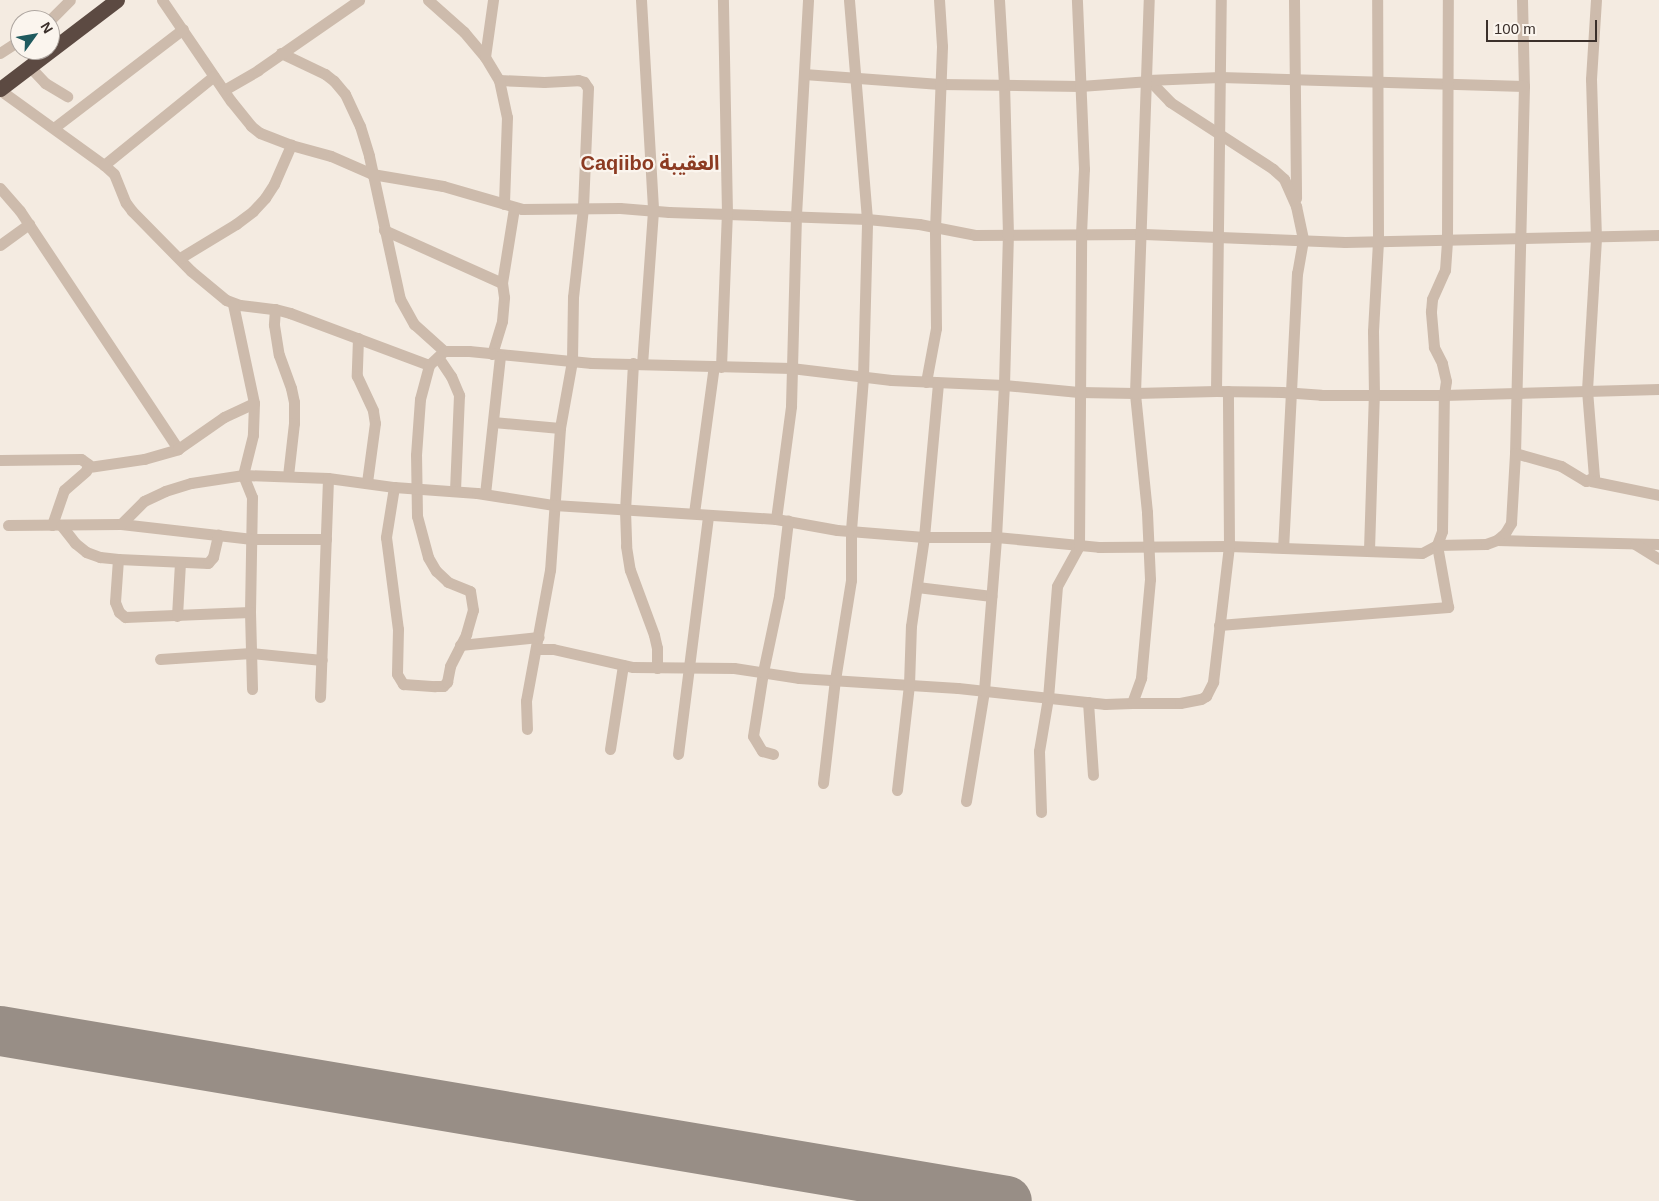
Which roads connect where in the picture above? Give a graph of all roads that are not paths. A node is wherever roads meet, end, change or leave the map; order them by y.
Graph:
1 (70, 0) edge
2 (117, 0) edge
3 (162, 0) edge
4 (358, 0) edge
5 (428, 0) edge
6 (493, 0) edge
7 (641, 0) edge
8 (723, 0) edge
9 (808, 0) edge
10 (850, 0) edge
11 (939, 0) edge
12 (999, 0) edge
13 (1077, 0) edge
14 (1149, 0) edge
15 (1221, 0) edge
16 (1294, 0) edge
17 (1377, 0) edge
18 (1448, 0) edge
19 (1522, 0) edge
20 (1596, 0) edge
21 (60, 10) edge
22 (183, 29) junction
23 (281, 53) junction
24 (485, 57) junction
25 (30, 68) junction
26 (804, 74) junction
27 (214, 76) junction
28 (1220, 77) junction
29 (856, 78) junction
30 (1295, 79) junction
31 (499, 80) junction
32 (1146, 80) junction
33 (1377, 81) junction
34 (940, 84) junction
35 (1004, 84) junction
36 (1448, 84) junction
37 (1080, 86) junction
38 (1524, 86) junction
39 (0, 90) edge
40 (224, 90) junction
41 (67, 96) dead end
42 (54, 127) junction
43 (1219, 132) junction
44 (291, 145) junction
45 (104, 165) junction
46 (372, 174) junction
47 (0, 188) edge
48 (509, 206) junction
49 (1296, 206) junction
50 (583, 208) junction
51 (653, 211) junction
52 (727, 213) junction
53 (796, 215) junction
54 (867, 219) junction
55 (29, 224) junction
56 (935, 229) junction
57 (384, 230) junction
58 (1081, 234) junction
59 (1140, 234) junction
60 (1008, 235) junction
61 (1659, 235) edge
62 (1218, 237) junction
63 (1519, 238) junction
64 (1596, 238) junction
65 (1303, 240) junction
66 (1447, 240) junction
67 (1378, 241) junction
68 (0, 245) edge
69 (180, 258) junction
70 (502, 283) junction
71 (233, 304) junction
72 (275, 309) junction
73 (358, 338) junction
74 (496, 355) junction
75 (437, 358) junction
76 (572, 361) junction
77 (637, 363) junction
78 (717, 366) junction
79 (791, 368) junction
80 (863, 377) junction
81 (932, 382) junction
82 (1004, 385) junction
83 (1659, 389) edge
84 (1587, 390) junction
85 (1216, 391) junction
86 (1228, 391) junction
87 (1079, 392) junction
88 (1515, 392) junction
89 (1135, 393) junction
90 (1290, 393) junction
91 (1374, 395) junction
92 (1444, 395) junction
93 (254, 403) junction
94 (493, 422) junction
95 (560, 428) junction
96 (178, 449) junction
97 (1515, 453) junction
98 (0, 460) edge
99 (89, 468) junction
100 (243, 475) junction
101 (288, 476) junction
102 (328, 478) junction
103 (1591, 480) junction
104 (367, 482) junction
105 (394, 487) junction
106 (417, 488) junction
107 (455, 491) junction
108 (485, 494) junction
109 (1659, 495) edge
110 (554, 505) junction
111 (625, 510) junction
112 (694, 513) junction
113 (708, 515) junction
114 (776, 518) junction
115 (788, 521) junction
116 (122, 524) junction
117 (8, 525) dead end
118 (57, 525) junction
119 (851, 530) junction
120 (218, 535) junction
121 (924, 537) junction
122 (996, 537) junction
123 (252, 539) junction
124 (326, 540) junction
125 (1497, 540) junction
126 (1634, 543) junction
127 (1659, 544) edge
128 (1079, 546) junction
129 (1149, 546) junction
130 (1229, 546) junction
131 (1437, 546) junction
132 (1283, 548) junction
133 (1369, 550) junction
134 (118, 559) junction
135 (1659, 559) edge
136 (180, 563) junction
137 (917, 587) junction
138 (991, 596) junction
139 (250, 612) junction
140 (177, 616) junction
141 (1219, 625) junction
142 (538, 643) junction
143 (460, 645) junction
144 (251, 653) junction
145 (160, 659) dead end
146 (322, 660) junction
147 (623, 665) junction
148 (688, 667) junction
149 (657, 668) junction
150 (763, 672) junction
151 (836, 680) junction
152 (909, 685) junction
153 (252, 689) dead end
154 (984, 691) junction
155 (320, 697) dead end
156 (1048, 698) junction
157 (1088, 702) junction
158 (1132, 703) junction
159 (527, 729) dead end
160 (610, 749) dead end
161 (678, 754) dead end
162 (773, 754) dead end
163 (1094, 775) dead end
164 (823, 783) dead end
165 (898, 790) dead end
166 (966, 801) dead end
167 (1041, 812) dead end

1 - 21 street
2 - 25 highway
3 - 22 street
4 - 23 street
5 - 24 street
6 - 24 street
7 - 51 street
8 - 52 street
9 - 26 street
10 - 29 street
11 - 34 street
12 - 35 street
13 - 37 street
14 - 32 street
15 - 28 street
16 - 30 street
17 - 33 street
18 - 36 street
19 - 38 street
20 - 64 street
22 - 27 street
22 - 42 street
23 - 40 street
23 - 46 street
24 - 31 street
25 - 39 highway
25 - 41 street
26 - 29 street
26 - 53 street
27 - 40 street
27 - 45 street
28 - 30 street
28 - 32 street
28 - 43 street
29 - 34 street
29 - 54 street
30 - 33 street
30 - 49 street
31 - 48 street
31 - 50 street
32 - 37 street
32 - 43 street
32 - 59 street
33 - 36 street
33 - 67 street
34 - 35 street
34 - 56 street
35 - 37 street
35 - 60 street
36 - 38 street
36 - 66 street
37 - 58 street
38 - 63 street
39 - 42 street
40 - 44 street
42 - 45 street
43 - 49 street
43 - 62 street
44 - 46 street
44 - 69 street
45 - 69 street
46 - 48 street
46 - 57 street
47 - 55 street
48 - 50 street
48 - 70 street
49 - 65 street
50 - 51 street
50 - 76 street
51 - 52 street
51 - 77 street
52 - 53 street
52 - 78 street
53 - 54 street
53 - 79 street
54 - 56 street
54 - 80 street
55 - 68 street
55 - 96 street
56 - 60 street
56 - 81 street
57 - 70 street
57 - 75 street
58 - 59 street
58 - 60 street
58 - 87 street
59 - 62 street
59 - 89 street
60 - 82 street
61 - 64 street
62 - 65 street
62 - 85 street
63 - 64 street
63 - 66 street
63 - 88 street
64 - 84 street
65 - 67 street
65 - 90 street
66 - 67 street
66 - 92 street
67 - 91 street
69 - 71 street
70 - 74 street
71 - 72 street
71 - 93 street
72 - 73 street
72 - 101 street
73 - 75 street
73 - 104 street
74 - 75 street
74 - 76 street
74 - 94 street
75 - 106 street
75 - 107 street
76 - 77 street
76 - 95 street
77 - 78 street
77 - 111 street
78 - 79 street
78 - 112 street
79 - 80 street
79 - 114 street
80 - 81 street
80 - 119 street
81 - 82 street
81 - 121 street
82 - 87 street
82 - 122 street
83 - 84 street
84 - 88 street
84 - 103 street
85 - 86 street
85 - 89 street
86 - 90 street
86 - 130 street
87 - 89 street
87 - 128 street
88 - 92 street
88 - 97 street
89 - 129 street
90 - 91 street
90 - 132 street
91 - 92 street
91 - 133 street
92 - 131 street
93 - 96 street
93 - 100 street
94 - 95 street
94 - 108 street
95 - 110 street
96 - 99 street
97 - 103 street
97 - 125 street
98 - 99 street
99 - 118 street
100 - 101 street
100 - 116 street
100 - 123 street
101 - 102 street
102 - 104 street
102 - 124 street
103 - 109 street
104 - 105 street
105 - 106 street
105 - 143 street
106 - 107 street
106 - 143 street
107 - 108 street
108 - 110 street
110 - 111 street
110 - 142 street
111 - 112 street
111 - 149 street
112 - 113 street
113 - 114 street
113 - 148 street
114 - 115 street
115 - 119 street
115 - 150 street
116 - 118 street
116 - 120 street
117 - 118 street
118 - 134 street
119 - 121 street
119 - 151 street
120 - 123 street
120 - 136 street
121 - 122 street
121 - 137 street
122 - 128 street
122 - 138 street
123 - 124 street
123 - 139 street
124 - 146 street
125 - 126 street
125 - 131 street
126 - 127 street
126 - 135 street
128 - 129 street
128 - 156 street
129 - 130 street
129 - 158 street
130 - 132 street
130 - 141 street
131 - 133 street
131 - 141 street
132 - 133 street
134 - 136 street
134 - 140 street
136 - 140 street
137 - 138 street
137 - 152 street
138 - 154 street
139 - 140 street
139 - 144 street
141 - 158 street
142 - 143 street
142 - 147 street
142 - 159 street
144 - 145 street
144 - 146 street
144 - 153 street
146 - 155 street
147 - 149 street
147 - 160 street
148 - 149 street
148 - 150 street
148 - 161 street
150 - 151 street
150 - 162 street
151 - 152 street
151 - 164 street
152 - 154 street
152 - 165 street
154 - 156 street
154 - 166 street
156 - 157 street
156 - 167 street
157 - 158 street
157 - 163 street

